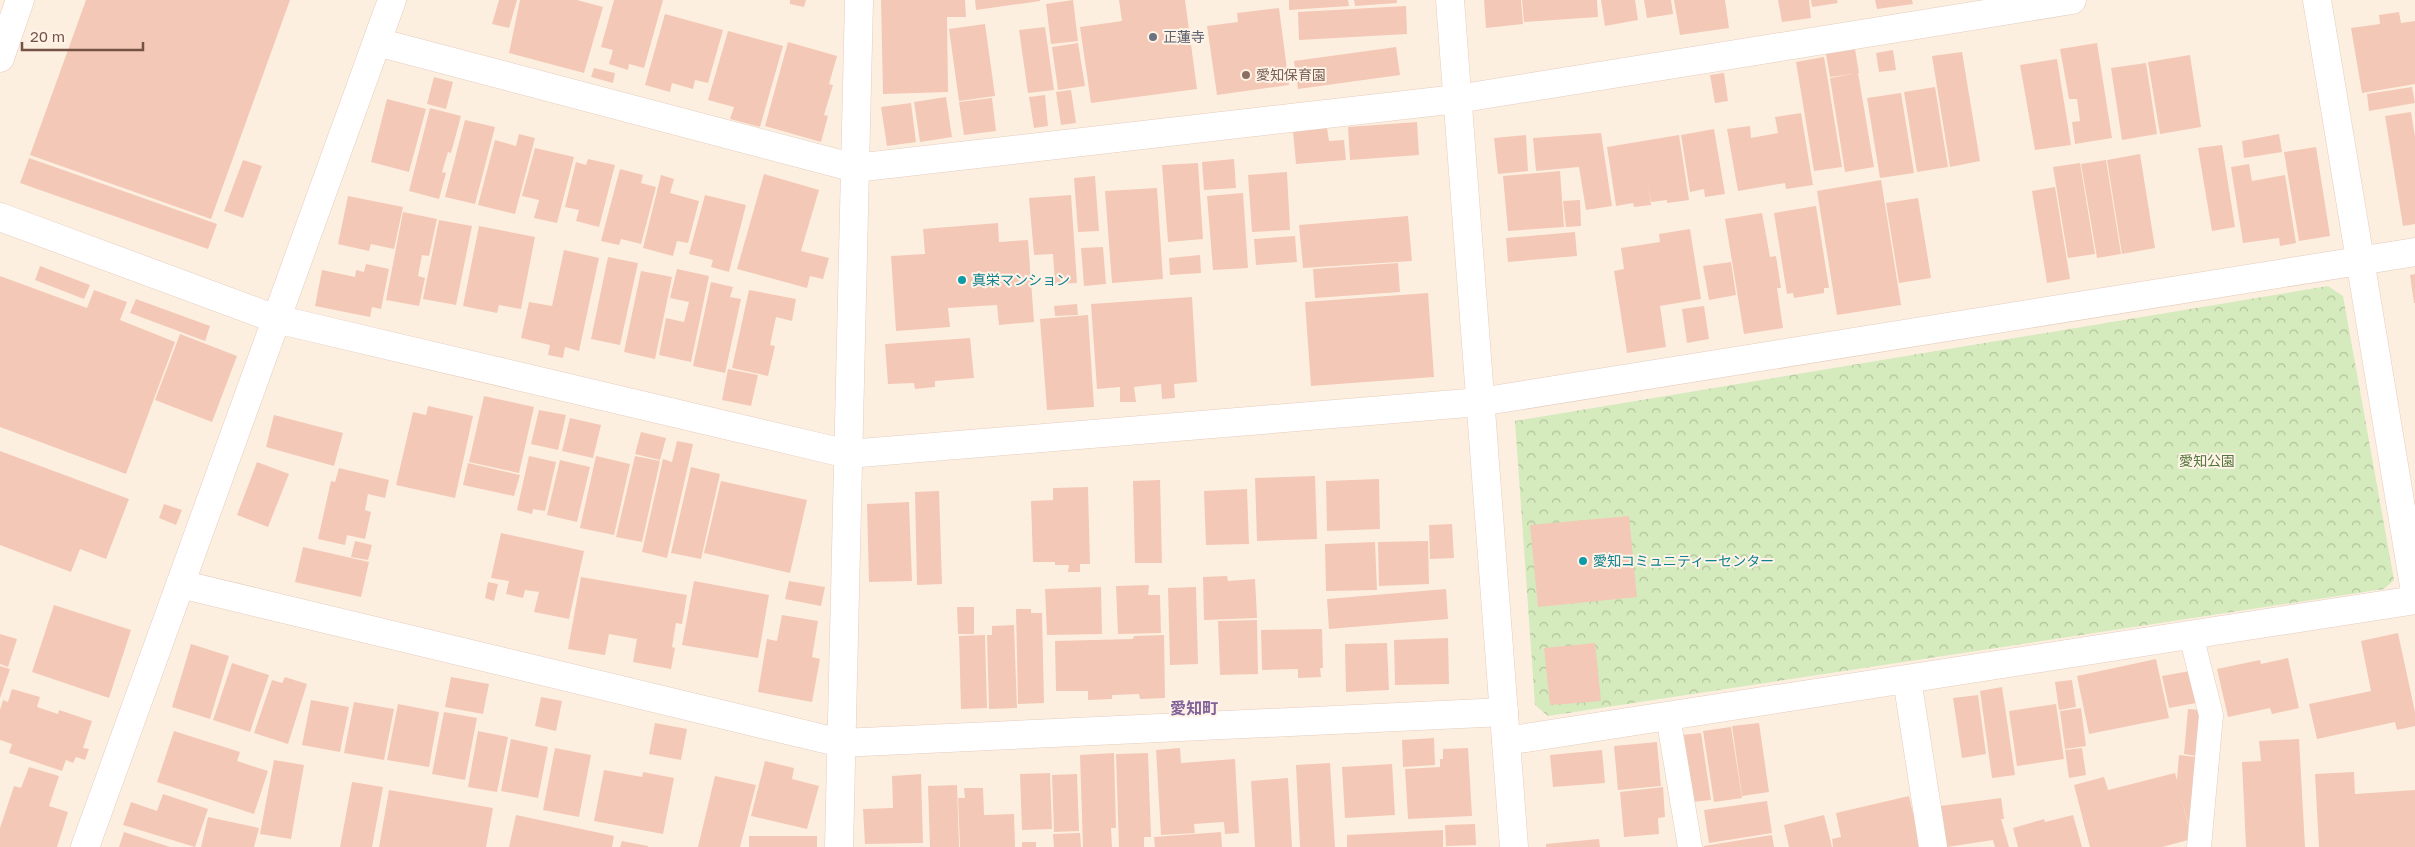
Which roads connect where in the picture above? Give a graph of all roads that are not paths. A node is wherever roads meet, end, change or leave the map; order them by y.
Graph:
1 (20, 0) edge
2 (392, 0) edge
3 (859, 0) edge
4 (1450, 0) edge
5 (2072, 0) edge
6 (2317, 0) edge
7 (377, 42) junction
8 (0, 58) edge
9 (1457, 99) junction
10 (855, 168) junction
11 (0, 217) edge
12 (2415, 252) edge
13 (2360, 260) junction
14 (276, 319) junction
15 (1480, 402) junction
16 (848, 454) junction
17 (2412, 560) edge
18 (180, 584) junction
19 (2415, 592) edge
20 (2415, 600) edge
21 (2191, 635) junction
22 (1907, 679) junction
23 (1504, 712) junction
24 (1668, 716) junction
25 (1506, 741) junction
26 (841, 743) junction
27 (85, 847) edge
28 (838, 847) edge
29 (1514, 847) edge
30 (1690, 847) edge
31 (1933, 847) edge
32 (2199, 847) edge

1 - 8 street
2 - 7 street
3 - 10 street
4 - 9 street
5 - 9 street
6 - 13 street
7 - 10 street
7 - 14 street
9 - 10 street
9 - 15 street
10 - 16 street
11 - 14 street
12 - 13 street
13 - 15 street
13 - 17 street
14 - 16 street
14 - 18 street
15 - 16 street
15 - 23 street
16 - 26 street
17 - 19 street
18 - 26 street
18 - 27 street
20 - 21 street
21 - 22 street
21 - 32 lane
22 - 24 street
22 - 31 street
23 - 25 street
23 - 26 street
24 - 25 street
24 - 30 lane
25 - 29 street
26 - 28 street

